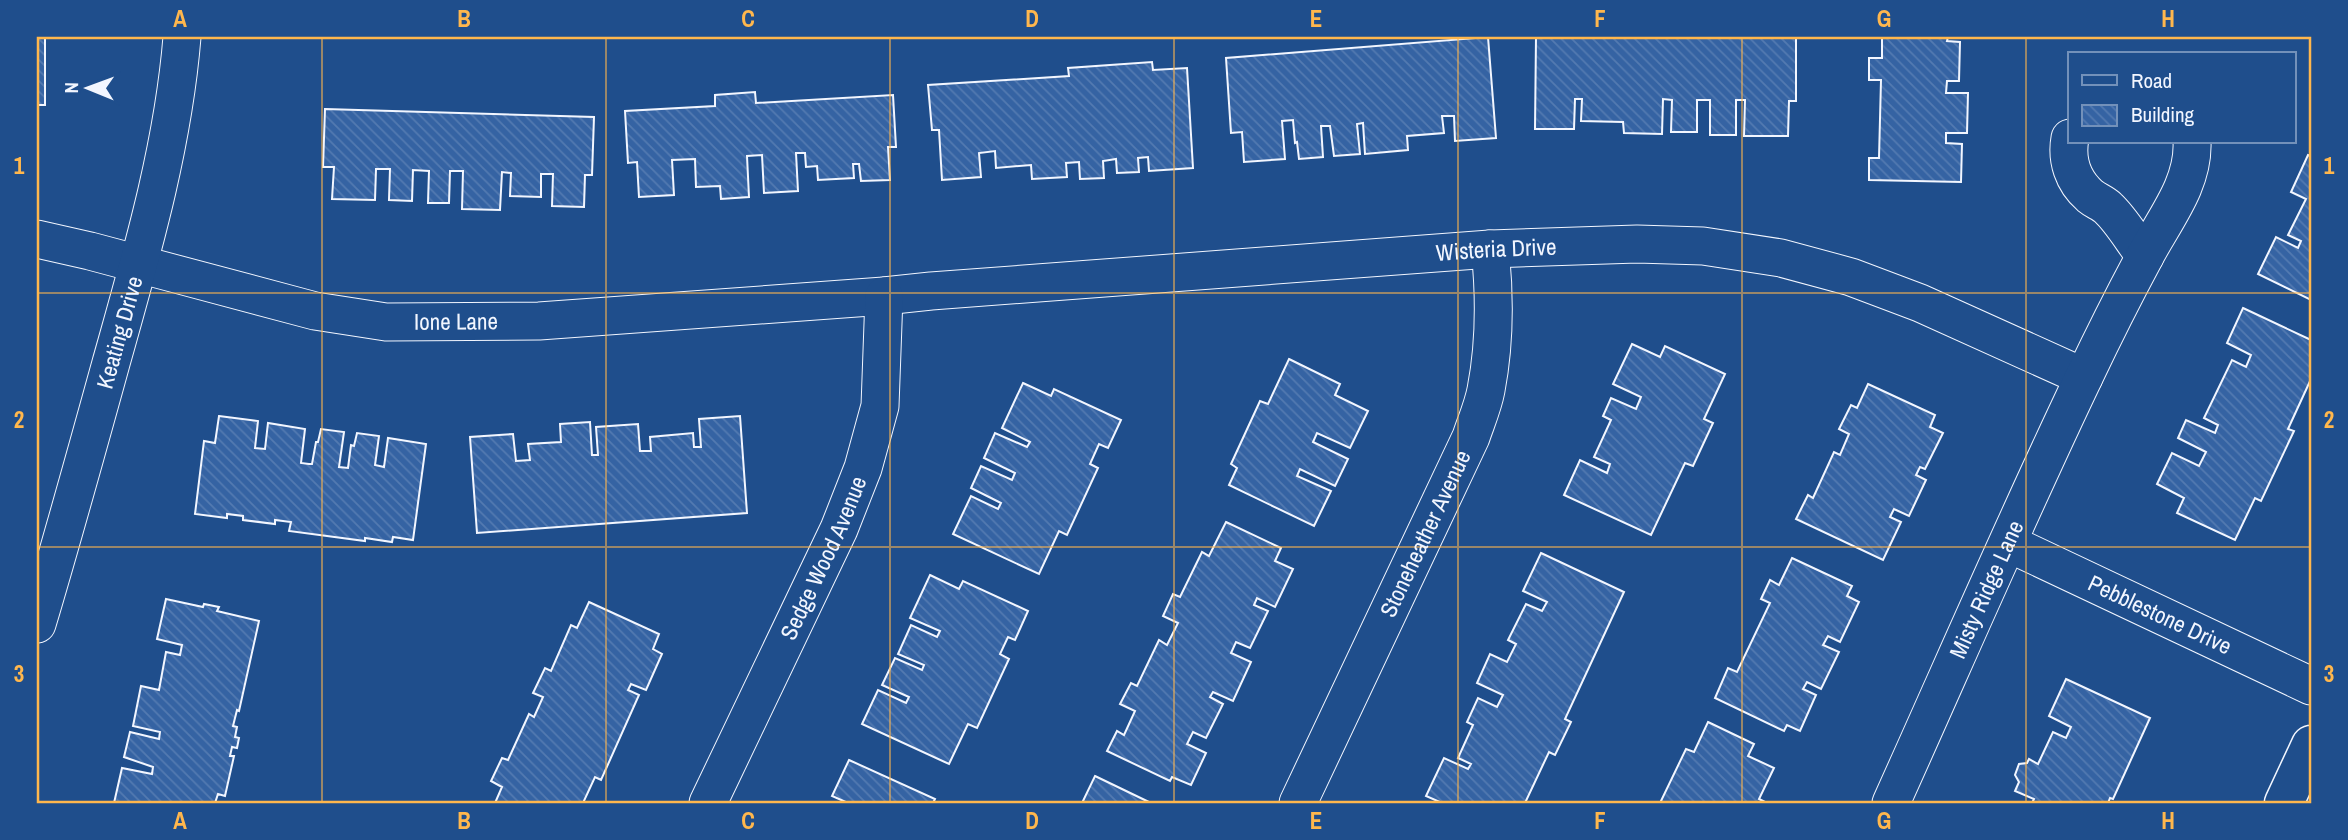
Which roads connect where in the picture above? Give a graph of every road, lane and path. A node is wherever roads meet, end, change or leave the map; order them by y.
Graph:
1 (182, 37) edge
2 (2069, 144) edge
3 (2192, 144) edge
4 (37, 239) edge
5 (1490, 249) junction
6 (2145, 256) junction
7 (139, 264) junction
8 (884, 296) junction
9 (2084, 377) junction
10 (2008, 543) junction
11 (37, 624) edge
12 (2311, 686) edge
13 (2311, 746) edge
14 (708, 803) edge
15 (1298, 803) edge
16 (1891, 803) edge
17 (2284, 803) edge

1 - 7 street, Keating Drive
2 - 6 street
3 - 6 street, Misty Ridge Lane
4 - 7 street, Ione Lane
5 - 8 street, Wisteria Drive
5 - 9 street, Wisteria Drive
5 - 15 street, Stoneheather Avenue
6 - 9 street, Misty Ridge Lane
7 - 8 street, Ione Lane
7 - 11 street, Keating Drive
8 - 14 street, Sedge Wood Avenue
9 - 10 street, Misty Ridge Lane
10 - 12 street, Pebblestone Drive
10 - 16 street, Misty Ridge Lane
13 - 17 street

